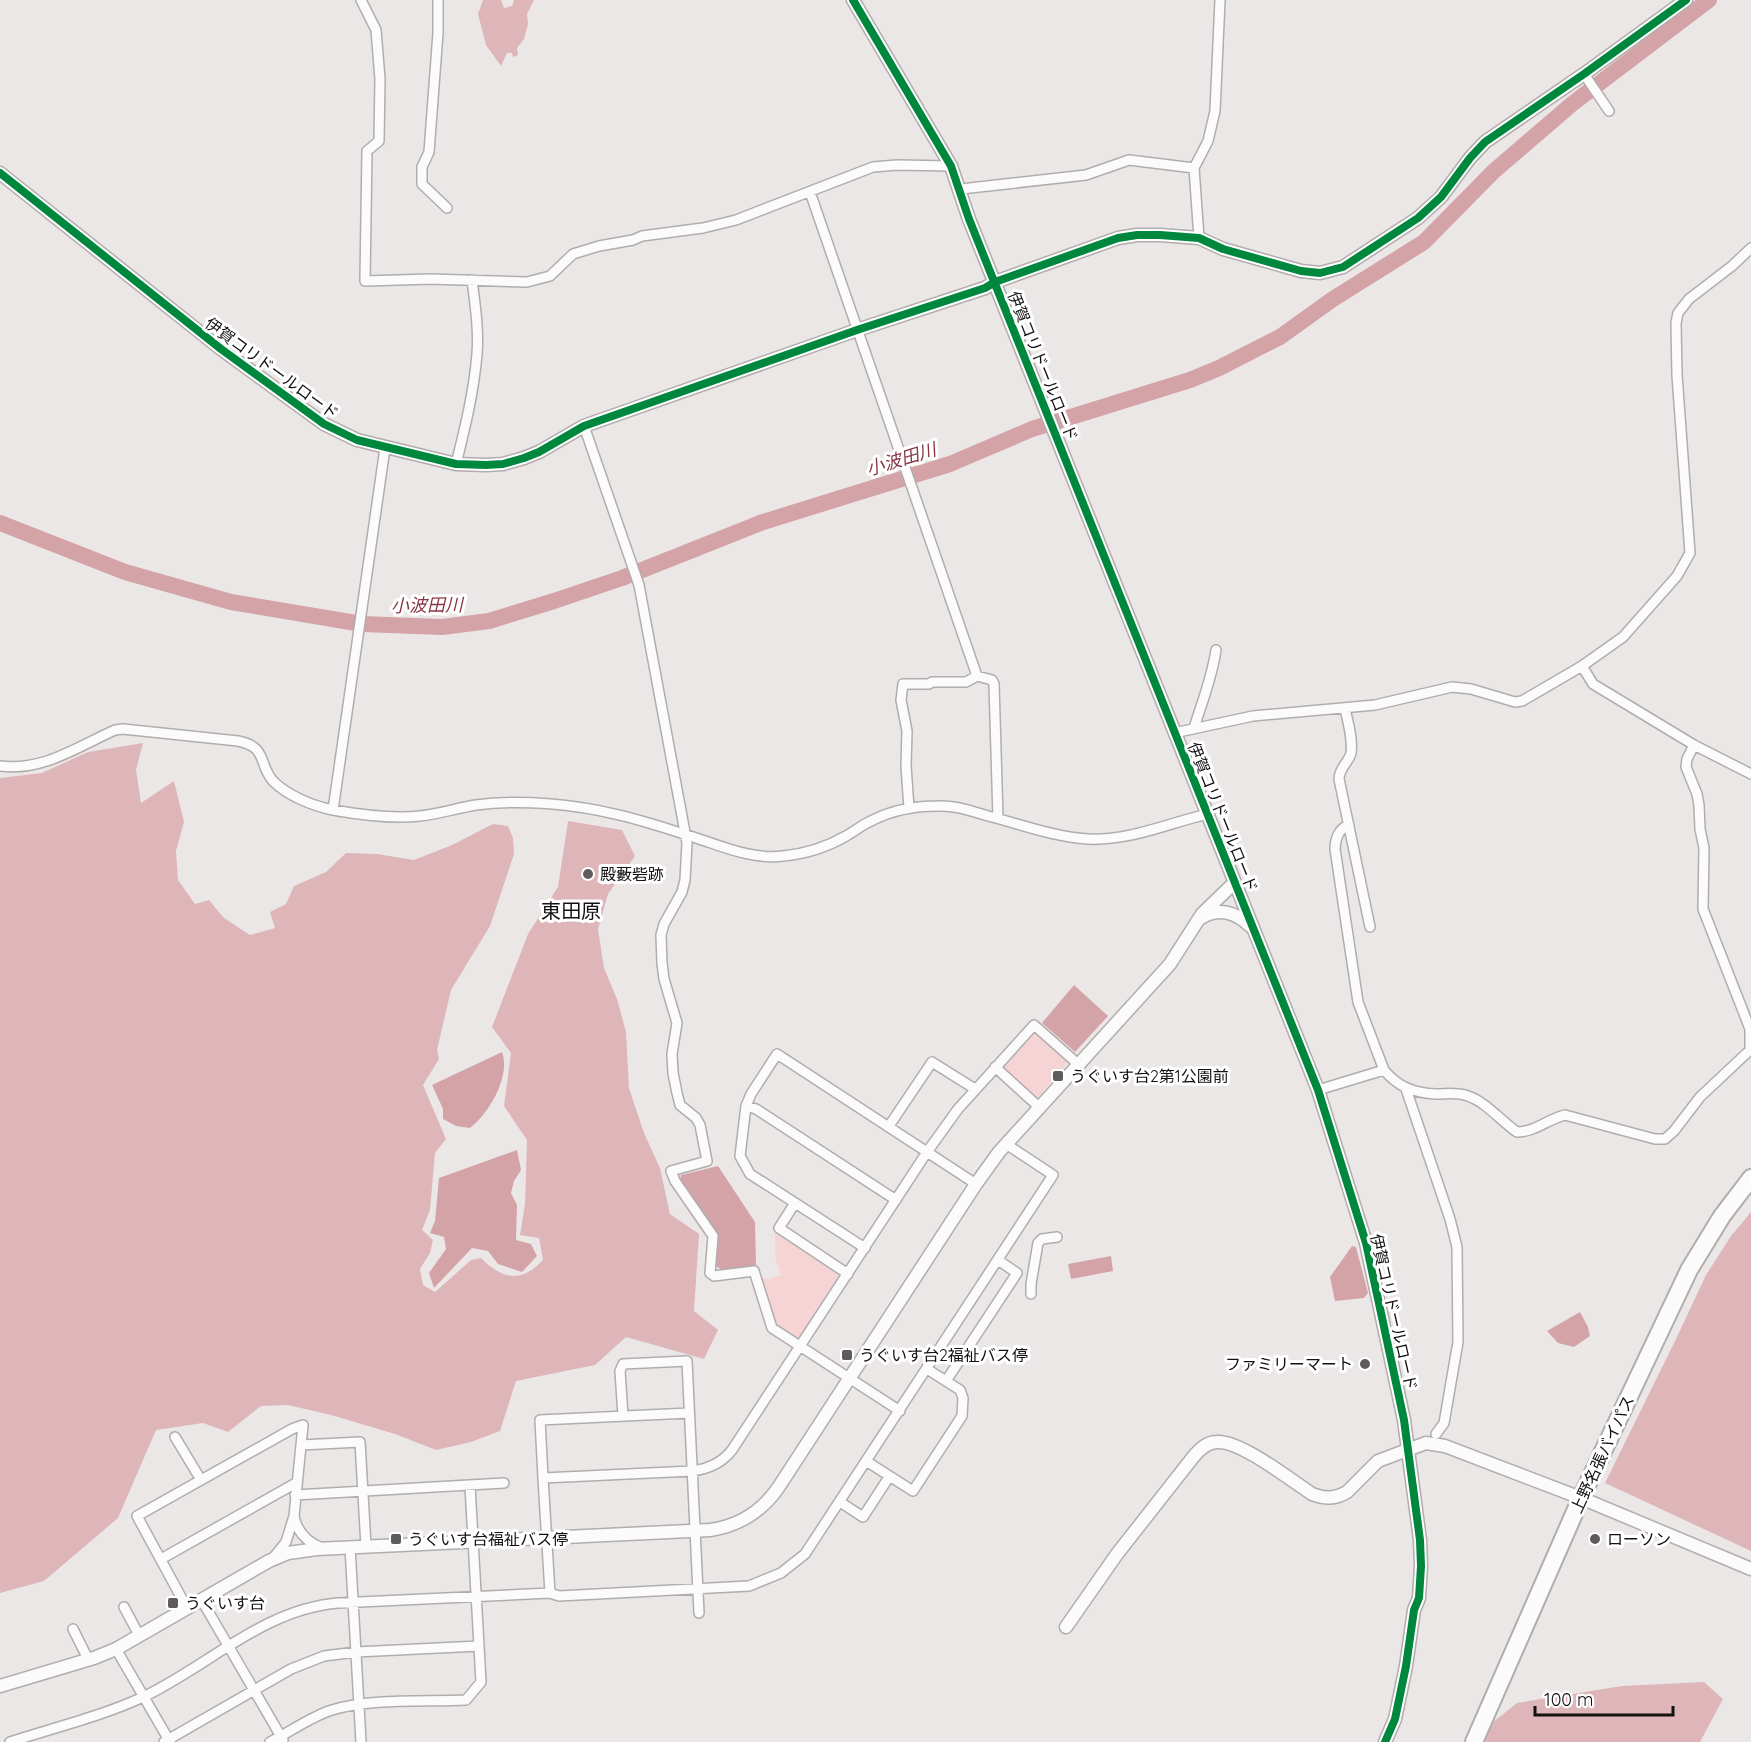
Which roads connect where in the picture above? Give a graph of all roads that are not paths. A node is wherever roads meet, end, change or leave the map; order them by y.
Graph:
1 (361, 0) edge
2 (438, 0) edge
3 (853, 0) edge
4 (1220, 0) edge
5 (1686, 0) edge
6 (1586, 77) junction
7 (1609, 111) dead end
8 (951, 166) junction
9 (1194, 168) junction
10 (0, 173) edge
11 (961, 189) junction
12 (810, 192) junction
13 (447, 208) dead end
14 (1199, 238) junction
15 (1751, 248) edge
16 (471, 280) junction
17 (995, 282) junction
18 (857, 330) junction
19 (584, 426) junction
20 (385, 448) junction
21 (456, 464) junction
22 (1216, 650) dead end
23 (1581, 666) junction
24 (977, 676) junction
25 (1345, 709) junction
26 (1194, 729) junction
27 (1174, 733) junction
28 (1694, 745) junction
29 (0, 765) edge
30 (1751, 774) edge
31 (909, 808) junction
32 (333, 810) junction
33 (1208, 814) junction
34 (998, 819) junction
35 (1349, 825) junction
36 (684, 834) junction
37 (1234, 883) junction
38 (1198, 921) junction
39 (1370, 927) dead end
40 (1252, 929) junction
41 (1078, 1065) junction
42 (995, 1067) junction
43 (1384, 1070) junction
44 (975, 1089) junction
45 (1406, 1089) junction
46 (1318, 1090) junction
47 (746, 1106) junction
48 (1039, 1107) junction
49 (889, 1126) junction
50 (1006, 1144) junction
51 (927, 1152) junction
52 (1751, 1178) edge
53 (976, 1184) junction
54 (896, 1200) junction
55 (795, 1203) junction
56 (1057, 1238) dead end
57 (865, 1248) junction
58 (998, 1260) junction
59 (1017, 1273) junction
60 (848, 1274) junction
61 (801, 1346) junction
62 (927, 1369) junction
63 (849, 1379) junction
64 (946, 1381) junction
65 (900, 1411) junction
66 (689, 1413) junction
67 (623, 1416) junction
68 (1436, 1434) dead end
69 (175, 1437) dead end
70 (301, 1444) junction
71 (1407, 1449) junction
72 (866, 1461) junction
73 (692, 1471) junction
74 (890, 1477) junction
75 (543, 1478) junction
76 (201, 1480) junction
77 (296, 1483) junction
78 (504, 1483) dead end
79 (470, 1486) junction
80 (363, 1492) junction
81 (295, 1495) junction
82 (1581, 1498) junction
83 (840, 1502) junction
84 (294, 1516) junction
85 (695, 1531) junction
86 (546, 1537) junction
87 (474, 1541) junction
88 (366, 1546) junction
89 (350, 1547) junction
90 (324, 1549) junction
91 (161, 1559) junction
92 (269, 1561) junction
93 (1751, 1569) edge
94 (698, 1589) junction
95 (550, 1593) junction
96 (477, 1596) junction
97 (201, 1599) junction
98 (354, 1602) junction
99 (124, 1607) dead end
100 (188, 1608) junction
101 (699, 1613) dead end
102 (1066, 1627) dead end
103 (73, 1629) dead end
104 (139, 1635) junction
105 (479, 1646) junction
106 (228, 1647) junction
107 (116, 1649) junction
108 (356, 1652) junction
109 (88, 1659) junction
110 (0, 1686) edge
111 (254, 1690) junction
112 (142, 1697) junction
113 (359, 1705) junction
114 (282, 1739) edge
115 (167, 1741) edge
116 (10, 1742) edge
117 (270, 1742) edge
118 (361, 1742) edge
119 (1384, 1742) edge
120 (1474, 1742) edge

1 - 16 street
2 - 13 street
3 - 8 street
4 - 9 street
5 - 6 street
6 - 7 street
6 - 14 street
8 - 11 street
8 - 12 street
9 - 11 street
9 - 14 street
10 - 20 street, 伊賀コリドールロード
11 - 17 street
12 - 16 street
12 - 18 street
14 - 17 street
15 - 23 street
16 - 21 street
17 - 18 street, 伊賀コリドールロード
17 - 27 street, 伊賀コリドールロード
18 - 19 street, 伊賀コリドールロード
18 - 24 street
19 - 21 street, 伊賀コリドールロード
19 - 36 street
20 - 21 street, 伊賀コリドールロード
20 - 32 street
22 - 26 street
23 - 25 street
23 - 28 street
24 - 31 street
24 - 34 street
25 - 26 street
25 - 35 street
26 - 27 street
27 - 33 street, 伊賀コリドールロード
28 - 30 street
28 - 45 street
29 - 32 street
31 - 34 street
31 - 36 street
32 - 36 street
33 - 34 street
33 - 37 street, 伊賀コリドールロード
35 - 39 street
35 - 43 street
36 - 61 street
37 - 38 street
37 - 40 street, 伊賀コリドールロード
38 - 40 street
38 - 41 street
40 - 46 street, 伊賀コリドールロード
41 - 42 street
41 - 48 street
42 - 44 street
42 - 48 street
43 - 45 street
43 - 46 street
44 - 49 street
44 - 51 street
45 - 68 street
46 - 71 street, 伊賀コリドールロード
47 - 49 street
47 - 54 street
47 - 55 street
48 - 50 street
49 - 51 street
50 - 53 street
50 - 58 street
51 - 53 street
51 - 54 street
52 - 82 highway, 上野名張バイパス
53 - 63 street
54 - 57 street
55 - 57 street
55 - 60 street
56 - 59 street
57 - 60 street
58 - 59 street
58 - 62 street
59 - 64 street
60 - 61 street
61 - 63 street
61 - 73 street
62 - 64 street
62 - 65 street
63 - 65 street
63 - 85 street
64 - 74 street
65 - 72 street
66 - 67 street
66 - 67 street
66 - 73 street
67 - 75 street
69 - 76 street
70 - 76 street
70 - 77 street
70 - 80 street
71 - 82 street
71 - 102 street
71 - 119 street, 伊賀コリドールロード
72 - 74 street
72 - 83 street
73 - 75 street
73 - 85 street
74 - 83 street
75 - 86 street
76 - 91 street
77 - 81 street
77 - 91 street
78 - 79 street
79 - 80 street
79 - 87 street
80 - 81 street
80 - 88 street
81 - 84 street
82 - 93 street
82 - 120 highway, 上野名張バイパス
83 - 94 street
84 - 90 street
84 - 92 street
85 - 86 street
85 - 94 street
86 - 87 street
86 - 95 street
87 - 88 street
87 - 96 street
88 - 89 street
89 - 90 street
89 - 98 street
90 - 92 street
91 - 100 street
92 - 97 street
94 - 95 street
94 - 101 street
95 - 96 street
96 - 98 street
96 - 105 street
97 - 100 street
97 - 106 street
98 - 106 street
98 - 108 street
99 - 104 street
100 - 104 street
103 - 109 street
104 - 107 street
105 - 108 street
105 - 113 street
106 - 111 street
106 - 112 street
107 - 109 street
107 - 112 street
108 - 111 street
108 - 113 street
109 - 110 street
111 - 114 street
111 - 115 street
112 - 115 street
112 - 116 street
113 - 114 street
113 - 118 street
114 - 117 street

